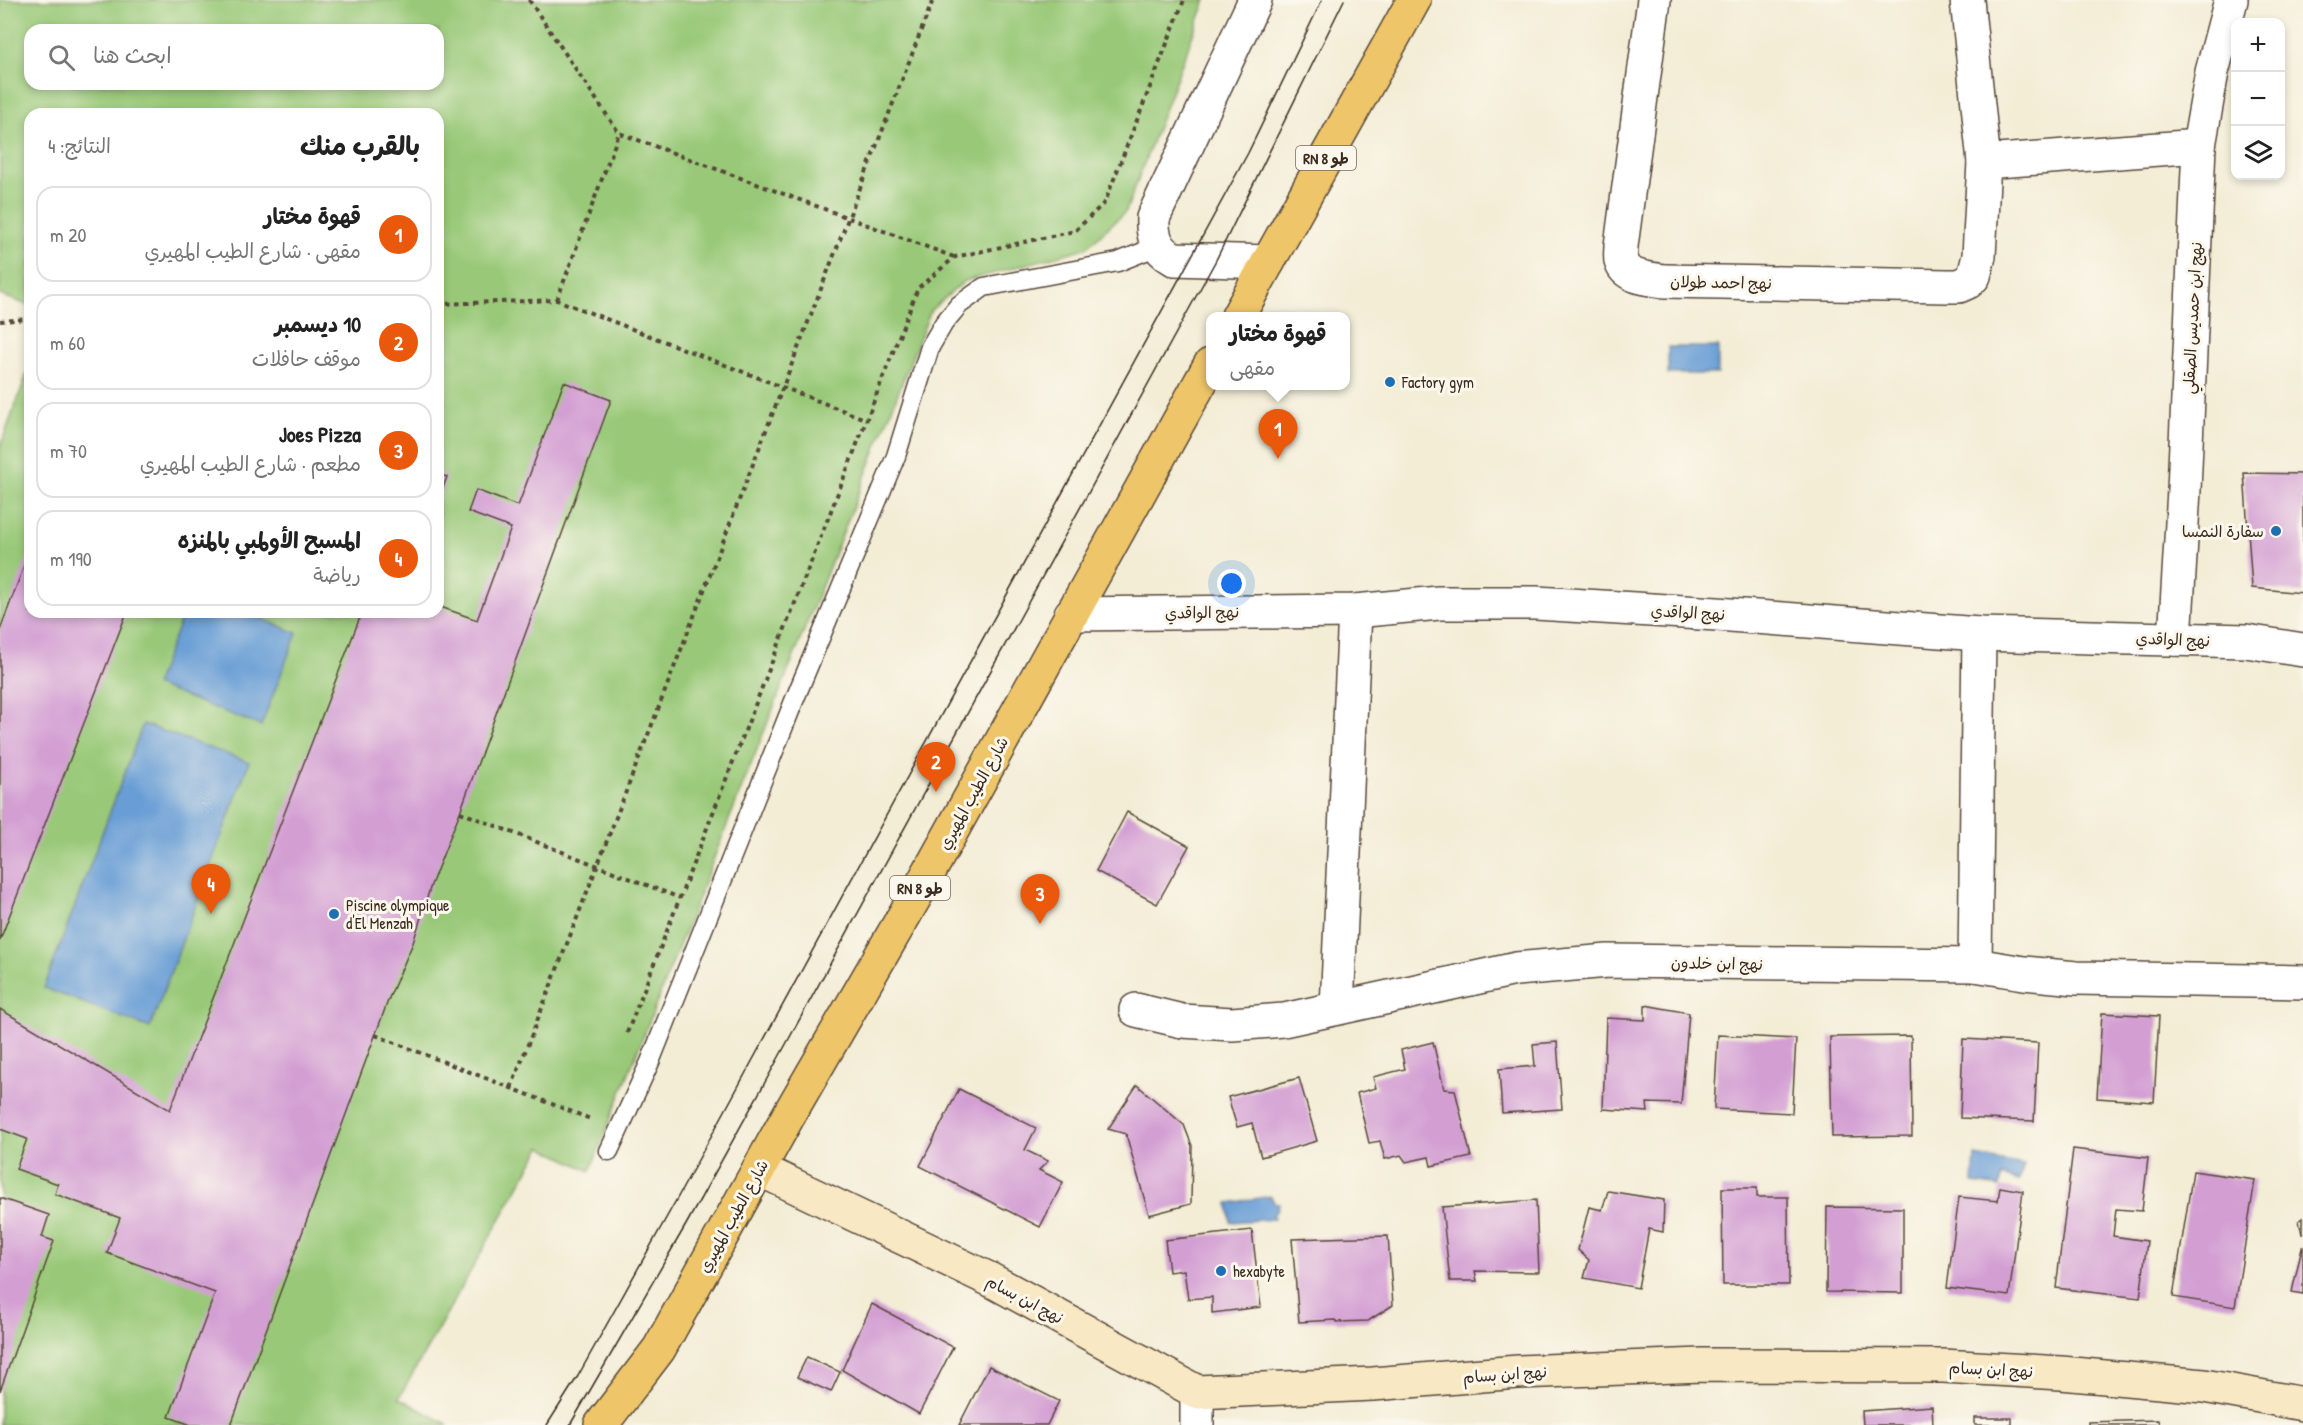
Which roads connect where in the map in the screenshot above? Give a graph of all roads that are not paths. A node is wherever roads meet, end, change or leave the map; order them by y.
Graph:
1 (1255, 0) edge
2 (1414, 0) edge
3 (1654, 0) edge
4 (1967, 0) edge
5 (2231, 0) edge
6 (2199, 146) junction
7 (1984, 162) junction
8 (1158, 246) junction
9 (1268, 262) junction
10 (1240, 312) edge
11 (1206, 372) edge
12 (1355, 611) junction
13 (1071, 614) junction
14 (1979, 634) junction
15 (2175, 639) junction
16 (2303, 650) edge
17 (1976, 965) junction
18 (2303, 982) edge
19 (1337, 1008) junction
20 (1136, 1010) dead end
21 (609, 1151) dead end
22 (759, 1169) junction
23 (1197, 1392) junction
24 (2303, 1404) edge
25 (610, 1417) edge
26 (1197, 1425) edge

1 - 8 street
2 - 9 main road, RN 8 طو
3 - 7 street, نهج احمد طولان
4 - 7 street, نهج احمد طولان
5 - 6 street, نهج ابن حمديس الصقلي
6 - 7 street
6 - 15 street, نهج ابن حمديس الصقلي
8 - 9 street
8 - 21 lane
9 - 10 main road, RN 8 طو
11 - 13 main road, شارع الطيب المهيري / RN 8 طو
12 - 13 street, نهج الواقدي
12 - 14 street, نهج الواقدي
12 - 19 street
13 - 22 main road, شارع الطيب المهيري / RN 8 طو
14 - 15 street, نهج الواقدي
14 - 17 street
15 - 16 street, نهج الواقدي
17 - 18 street, نهج ابن خلدون
17 - 19 street, نهج ابن خلدون
19 - 20 street, نهج ابن خلدون
22 - 23 street, نهج ابن بسام
22 - 25 main road, شارع الطيب المهيري / RN 8 طو
23 - 24 street, نهج ابن بسام
23 - 26 street

